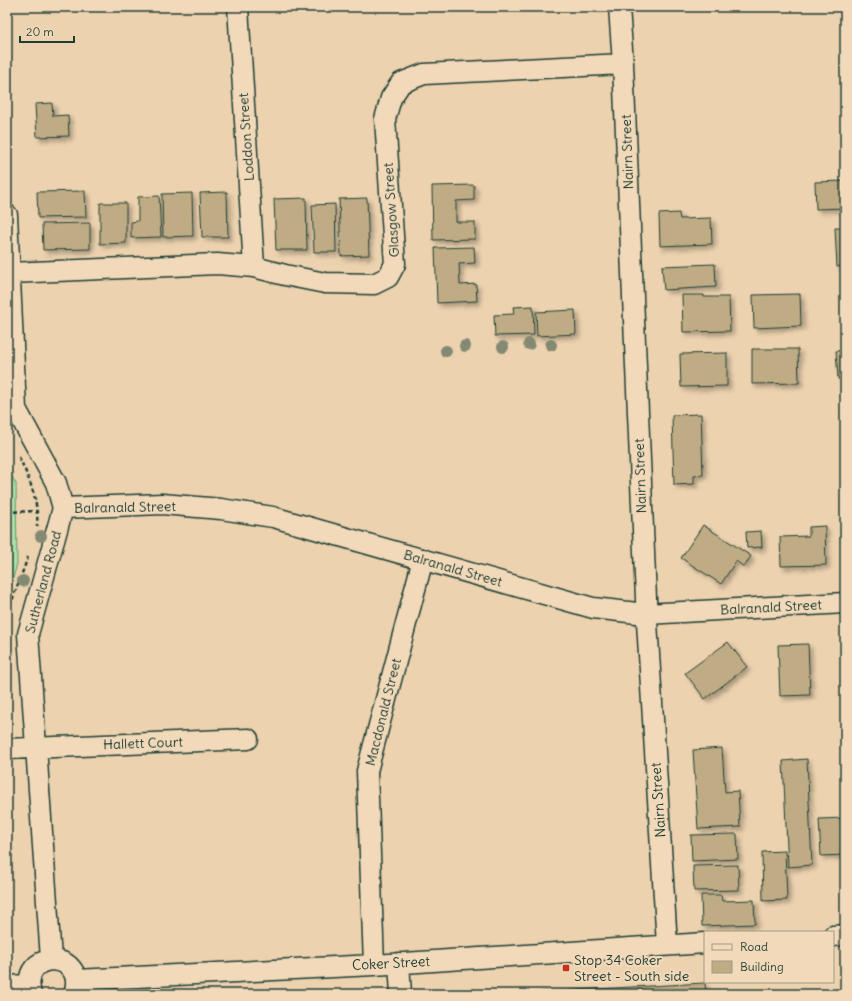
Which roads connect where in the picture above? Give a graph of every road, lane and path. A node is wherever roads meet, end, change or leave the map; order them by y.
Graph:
1 (238, 7) edge
2 (619, 7) edge
3 (623, 64) junction
4 (7, 215) edge
5 (254, 267) junction
6 (10, 273) junction
7 (17, 455) dead end
8 (63, 508) junction
9 (37, 511) junction
10 (7, 512) edge
11 (36, 532) dead end
12 (28, 556) dead end
13 (423, 559) junction
14 (845, 603) edge
15 (646, 614) junction
16 (7, 627) edge
17 (248, 739) dead end
18 (37, 748) junction
19 (7, 749) edge
20 (845, 935) edge
21 (834, 936) edge
22 (704, 943) edge
23 (667, 945) junction
24 (51, 959) junction
25 (399, 963) junction
26 (374, 965) junction
27 (7, 986) edge
28 (75, 987) edge
29 (30, 990) edge
30 (401, 994) edge

1 - 5 street, Loddon Street
2 - 3 street, Nairn Street
3 - 5 street, Glasgow Street
3 - 15 street, Nairn Street
4 - 6 street
5 - 6 street, Glasgow Street
6 - 8 street
7 - 9 path
8 - 13 street, Balranald Street
8 - 18 street, Sutherland Road
9 - 10 path
9 - 11 path
12 - 16 path
13 - 15 street, Balranald Street
13 - 26 street, Macdonald Street
14 - 15 street, Balranald Street
15 - 23 street, Nairn Street
17 - 18 street, Hallett Court
18 - 19 street, Hallett Court
18 - 24 street, Sutherland Road
20 - 21 street
22 - 23 street, Coker Street
23 - 25 street, Coker Street
24 - 28 street
24 - 29 street
25 - 26 street, Coker Street
25 - 30 street
26 - 28 street, Coker Street
27 - 29 street

